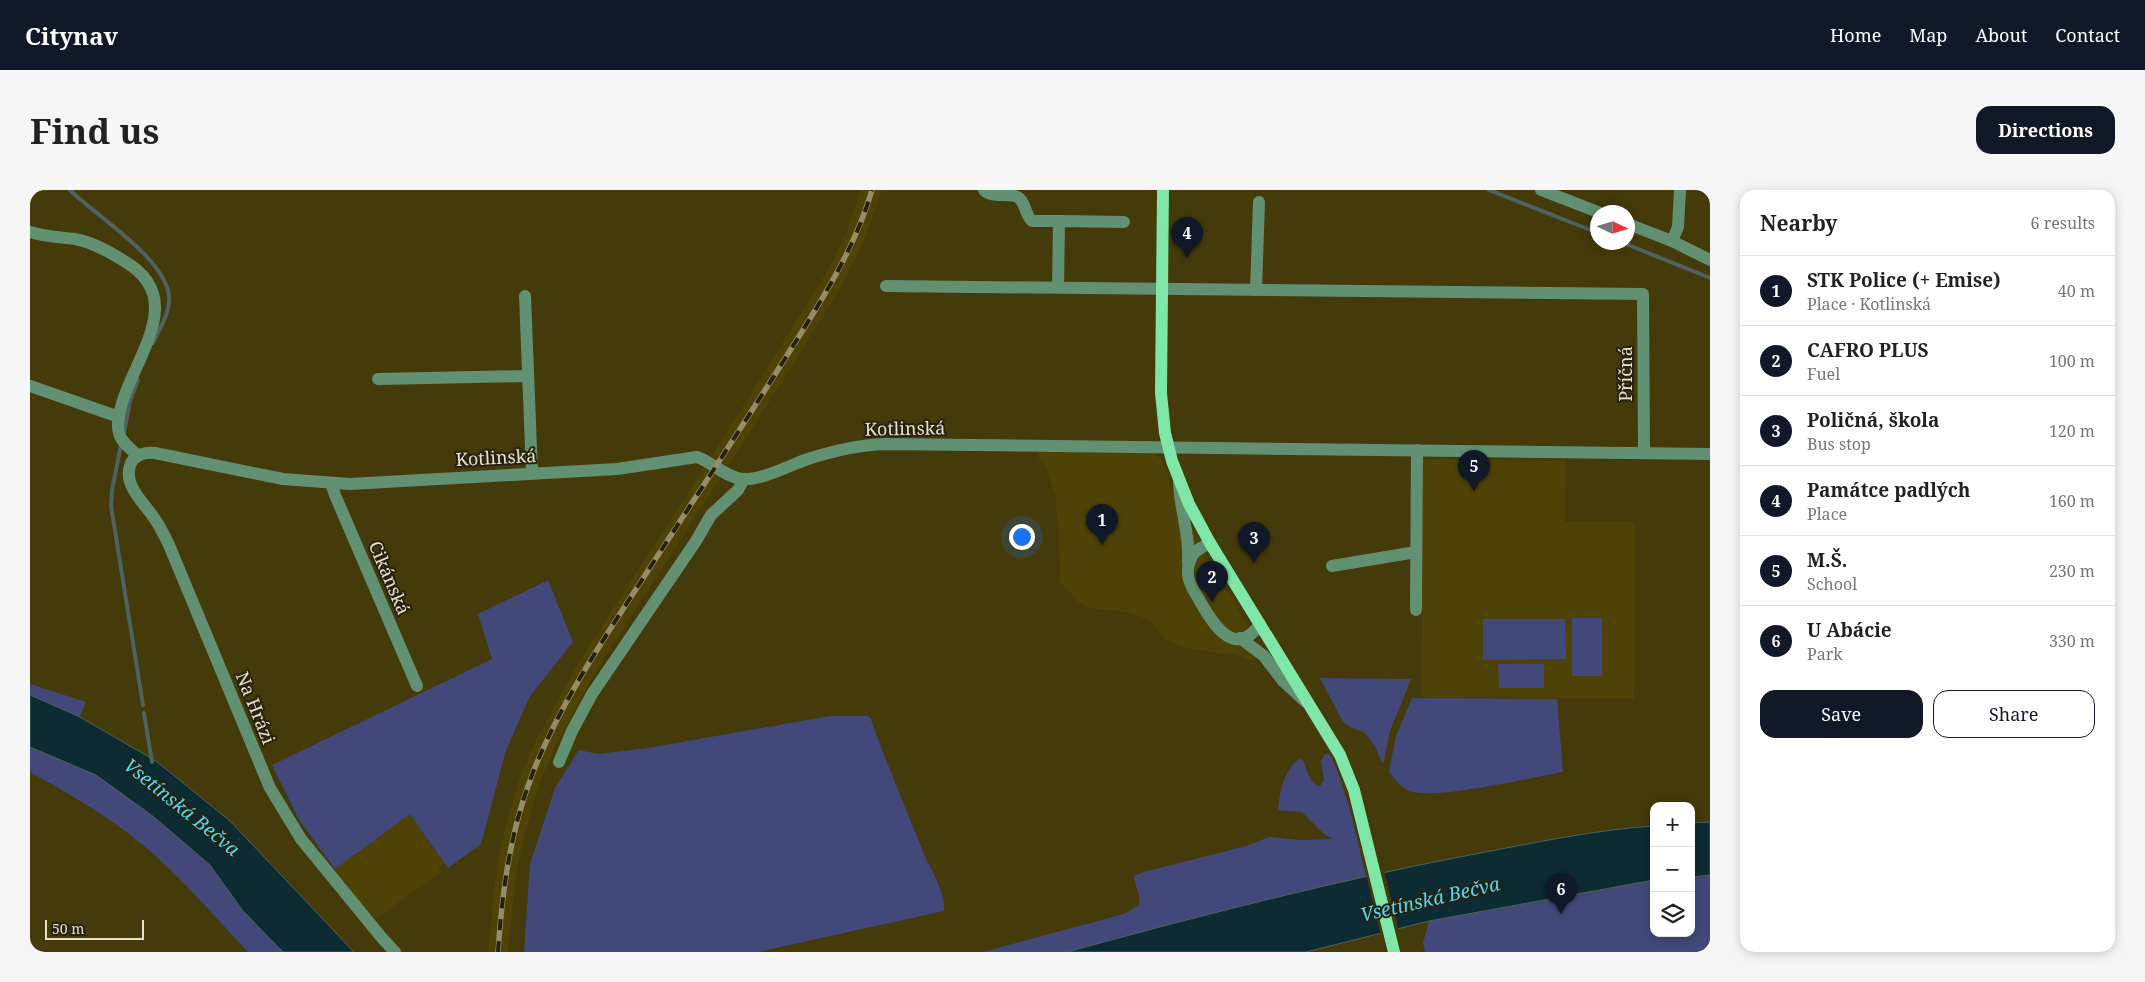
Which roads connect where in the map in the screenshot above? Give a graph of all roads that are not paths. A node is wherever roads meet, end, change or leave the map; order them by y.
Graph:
1 (984, 190) edge
2 (1163, 190) edge
3 (1541, 190) edge
4 (1680, 190) edge
5 (1259, 202) dead end
6 (1590, 209) edge
7 (1059, 222) junction
8 (1124, 222) dead end
9 (1635, 227) edge
10 (30, 232) edge
11 (1672, 240) junction
12 (1710, 260) edge
13 (886, 286) dead end
14 (1058, 287) junction
15 (1161, 289) junction
16 (1256, 290) junction
17 (525, 296) dead end
18 (528, 376) junction
19 (378, 379) dead end
20 (30, 386) edge
21 (119, 417) junction
22 (1168, 448) junction
23 (1417, 450) junction
24 (1644, 453) junction
25 (1710, 454) edge
26 (138, 456) junction
27 (532, 473) junction
28 (744, 479) junction
29 (1179, 480) junction
30 (331, 483) junction
31 (1210, 543) junction
32 (1416, 552) junction
33 (1188, 566) junction
34 (1332, 566) dead end
35 (1416, 610) dead end
36 (1260, 624) junction
37 (1240, 638) junction
38 (417, 686) dead end
39 (1310, 704) junction
40 (560, 762) dead end
41 (395, 952) edge
42 (1394, 952) edge

1 - 7 street
2 - 15 main road
3 - 6 street
4 - 11 street
5 - 16 street
7 - 8 street
7 - 14 street
9 - 11 street
10 - 21 street
11 - 12 street
13 - 14 street
14 - 15 street
15 - 16 street
15 - 22 main road
16 - 24 street, Příčná
17 - 18 street
18 - 19 street
18 - 27 street
20 - 21 street
21 - 26 street
22 - 23 street, Kotlinská
22 - 28 street, Kotlinská
22 - 29 main road
23 - 24 street, Kotlinská
23 - 32 street
24 - 25 street, Kotlinská
26 - 30 street, Kotlinská
26 - 41 street, Na Hrázi
27 - 28 street, Kotlinská
27 - 30 street, Kotlinská
28 - 40 street
29 - 31 main road
29 - 33 street
30 - 38 street, Cikánská
31 - 33 street
31 - 36 main road
32 - 34 street
32 - 35 street
33 - 37 street
36 - 37 street
36 - 39 main road
37 - 39 street
39 - 42 main road

